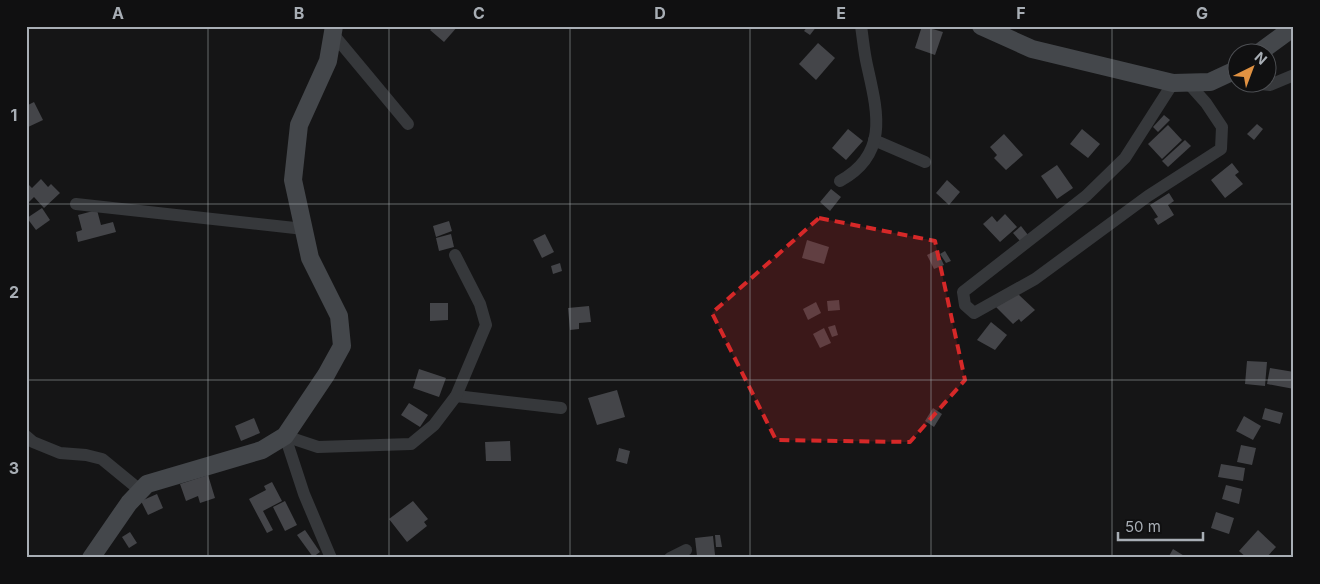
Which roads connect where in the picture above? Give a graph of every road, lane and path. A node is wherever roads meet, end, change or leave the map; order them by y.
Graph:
1 (861, 26) edge
2 (981, 26) edge
3 (1294, 27) edge
4 (333, 30) edge
5 (1274, 42) edge
6 (1294, 75) edge
7 (1228, 78) edge
8 (1278, 82) edge
9 (1181, 83) junction
10 (408, 124) dead end
11 (874, 140) junction
12 (925, 162) dead end
13 (840, 180) dead end
14 (76, 204) dead end
15 (304, 229) junction
16 (455, 255) dead end
17 (456, 396) junction
18 (561, 408) dead end
19 (26, 436) edge
20 (286, 436) junction
21 (141, 491) junction
22 (686, 550) dead end
23 (91, 558) edge
24 (331, 558) edge
25 (670, 558) edge

1 - 11 street
2 - 9 street
3 - 5 street
4 - 10 street
4 - 15 street
6 - 8 street
7 - 9 street
9 - 9 street
11 - 12 street
11 - 13 street
14 - 15 street
15 - 20 street
16 - 17 street
17 - 18 street
17 - 20 street
19 - 21 street
20 - 21 street
20 - 24 street
21 - 23 street
22 - 25 street

